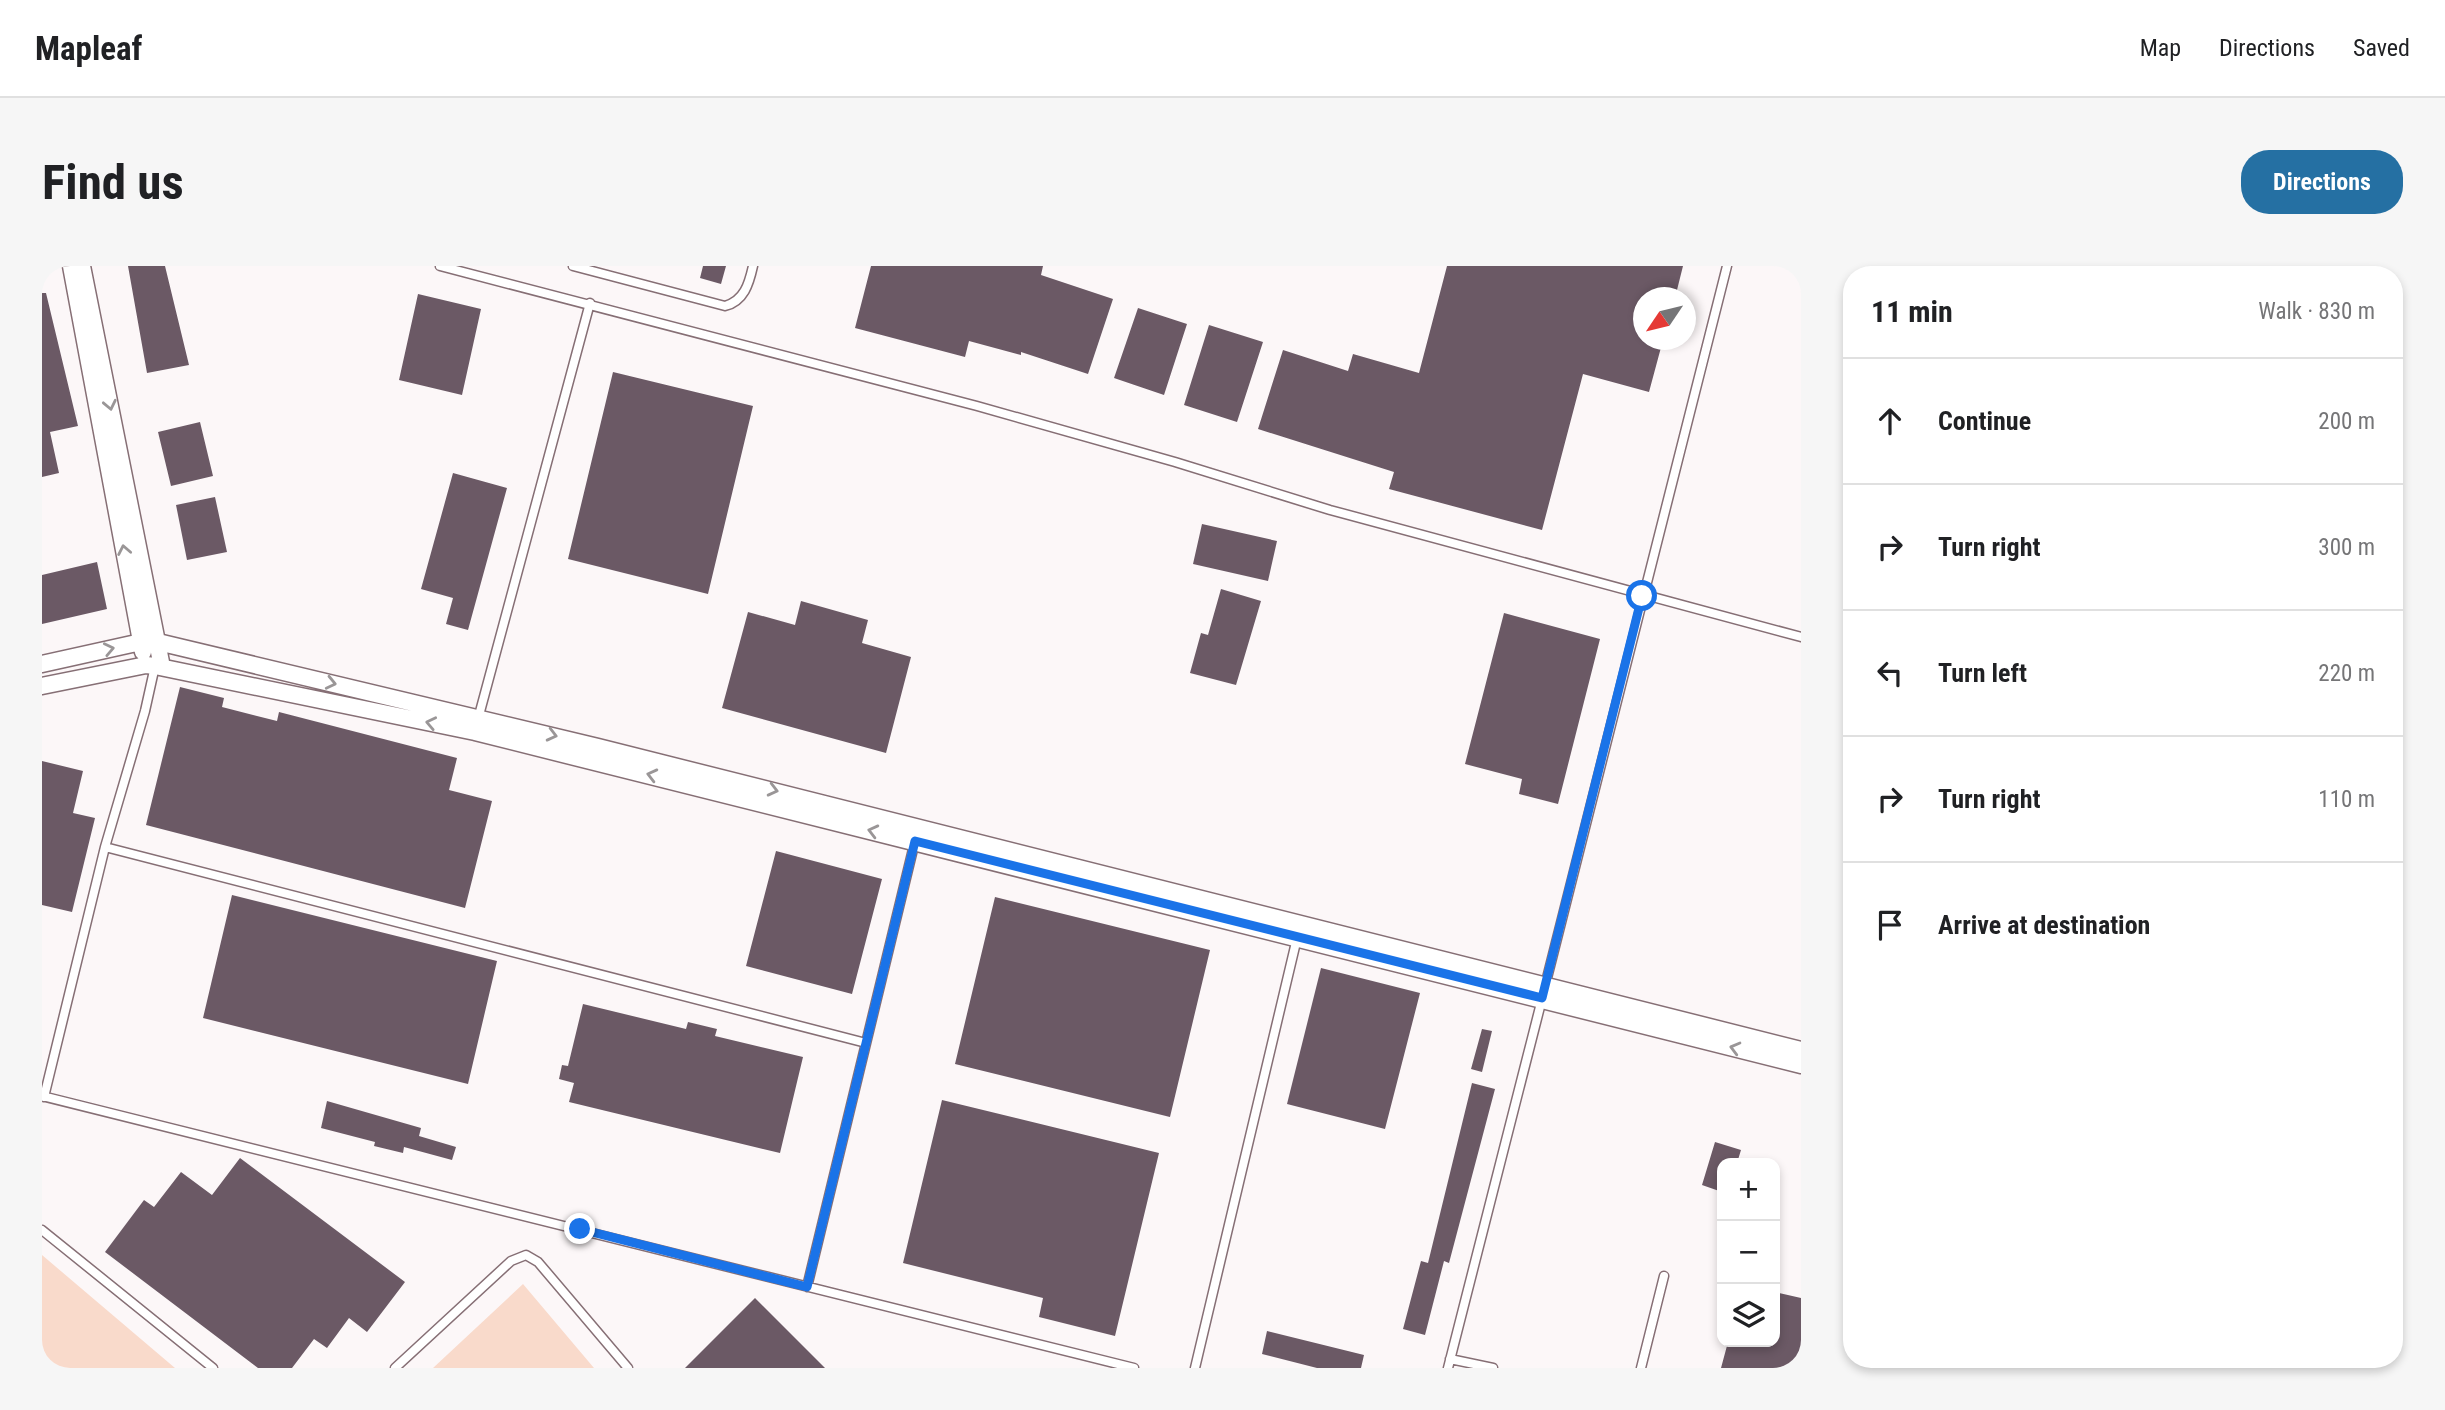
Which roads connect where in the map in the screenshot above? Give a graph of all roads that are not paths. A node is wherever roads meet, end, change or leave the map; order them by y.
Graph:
1 (71, 266) edge
2 (82, 266) edge
3 (440, 266) edge
4 (573, 266) edge
5 (753, 266) edge
6 (1727, 266) edge
7 (590, 303) junction
8 (1642, 596) junction
9 (1801, 637) edge
10 (150, 642) junction
11 (42, 664) edge
12 (154, 666) junction
13 (42, 686) edge
14 (477, 725) junction
15 (915, 841) junction
16 (105, 847) junction
17 (1297, 938) junction
18 (1544, 991) junction
19 (866, 1043) junction
20 (1801, 1050) edge
21 (1801, 1065) edge
22 (43, 1097) edge
23 (42, 1230) edge
24 (1664, 1276) dead end
25 (807, 1287) junction
26 (1449, 1363) edge
27 (213, 1368) edge
28 (396, 1368) edge
29 (628, 1368) edge
30 (1134, 1368) edge
31 (1195, 1368) edge
32 (1493, 1368) edge
33 (1641, 1368) edge

10 -> 1 street
2 -> 10 street
3 - 7 lane
4 - 5 lane
6 - 8 lane
7 - 8 lane
7 - 14 lane
8 - 9 lane
8 - 18 lane
11 -> 10 street
10 - 12 street
10 -> 14 street
12 - 13 street
14 -> 12 street
12 - 16 lane
15 -> 14 street
14 -> 18 street
15 - 17 street
15 - 19 lane
16 - 19 lane
16 - 22 lane
17 - 18 street
17 - 31 lane
18 - 20 street
21 -> 18 street
18 - 26 lane
19 - 25 lane
22 - 25 lane
23 - 27 lane
24 - 33 lane
25 - 30 lane
26 - 32 lane
28 - 29 lane

